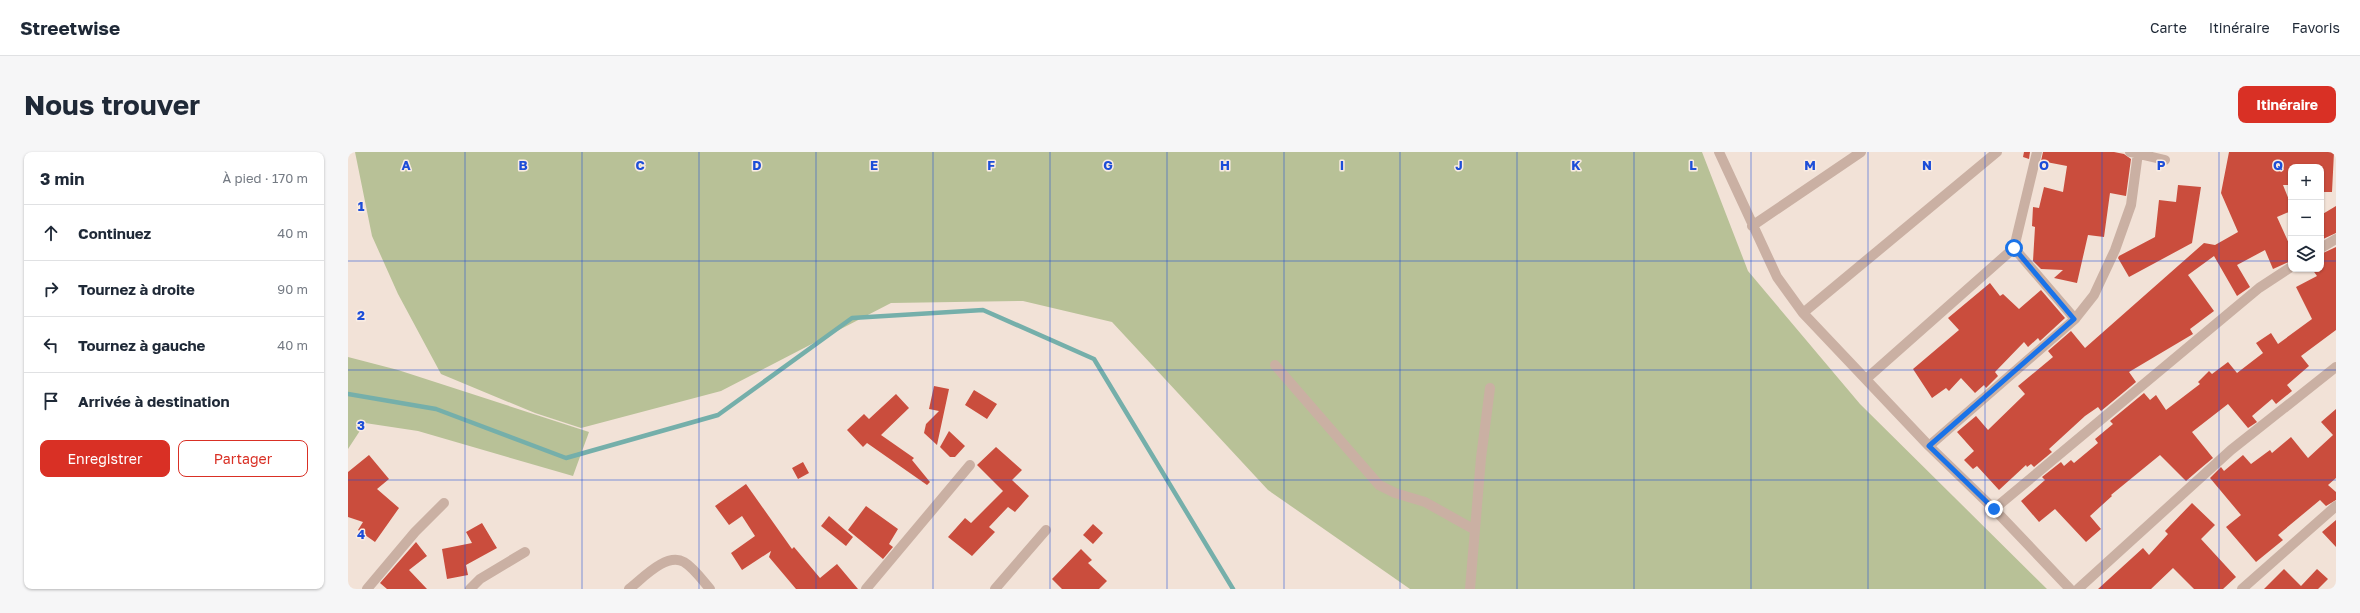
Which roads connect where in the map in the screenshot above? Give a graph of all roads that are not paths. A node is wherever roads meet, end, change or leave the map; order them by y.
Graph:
1 (1719, 152) edge
2 (1861, 152) edge
3 (1997, 152) edge
4 (2037, 152) edge
5 (2134, 153) edge
6 (2165, 160) dead end
7 (1752, 226) junction
8 (2336, 239) edge
9 (2324, 246) edge
10 (2014, 248) junction
11 (2288, 269) edge
12 (1803, 313) junction
13 (2074, 319) junction
14 (1275, 365) dead end
15 (2336, 367) edge
16 (1866, 379) junction
17 (1490, 388) dead end
18 (1929, 446) junction
19 (970, 465) dead end
20 (444, 503) dead end
21 (2336, 506) edge
22 (1994, 509) junction
23 (1046, 530) dead end
24 (1475, 530) junction
25 (525, 552) dead end
26 (367, 589) edge
27 (470, 589) edge
28 (629, 589) edge
29 (710, 589) edge
30 (866, 589) edge
31 (994, 589) edge
32 (1470, 589) edge
33 (2070, 589) edge
34 (2078, 589) edge
35 (2242, 589) edge

1 - 7 street
2 - 7 street
3 - 12 street
4 - 10 street
5 - 6 street
5 - 13 street
7 - 12 street
8 - 9 street
10 - 13 street
10 - 16 street
11 - 22 street
12 - 16 street
13 - 18 street
14 - 24 street
15 - 34 street
16 - 18 street
17 - 24 street
18 - 22 street
19 - 30 street
20 - 26 street
21 - 35 street
22 - 33 street
23 - 31 street
24 - 32 street
25 - 27 street
28 - 29 street

